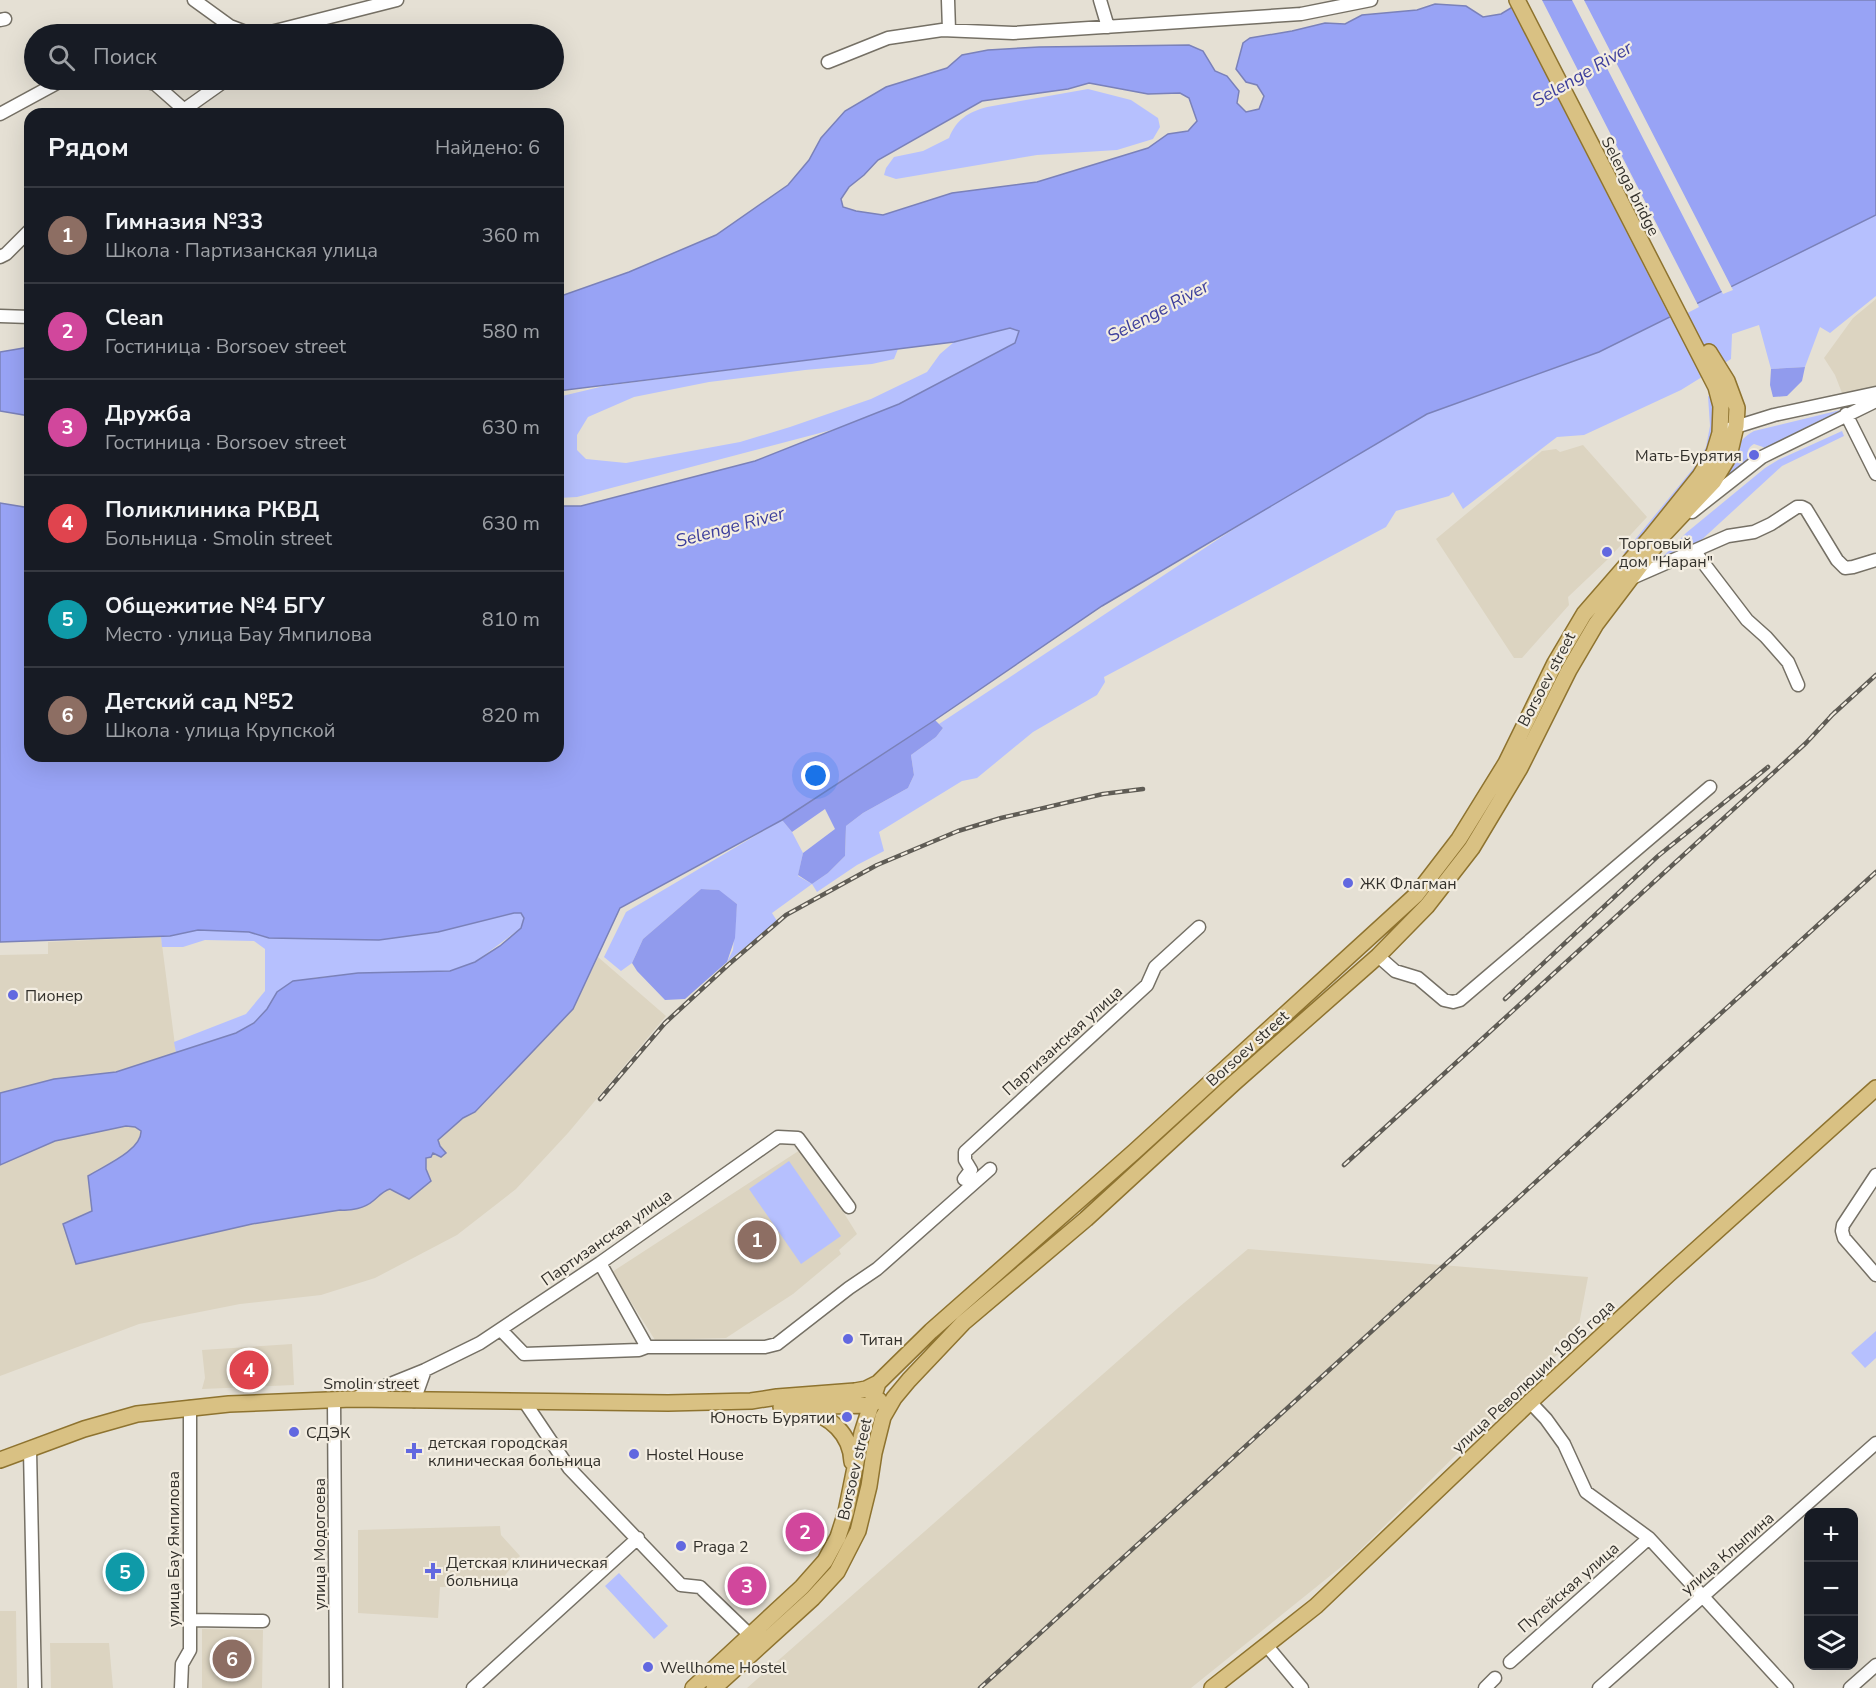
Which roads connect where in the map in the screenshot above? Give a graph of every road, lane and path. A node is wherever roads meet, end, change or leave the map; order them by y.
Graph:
1 (194, 0) edge
2 (397, 0) edge
3 (948, 0) edge
4 (1100, 0) edge
5 (1371, 0) edge
6 (1516, 0) edge
7 (1528, 0) edge
8 (227, 24) edge
9 (302, 24) edge
10 (1108, 27) junction
11 (949, 30) junction
12 (828, 62) dead end
13 (44, 90) edge
14 (161, 90) edge
15 (213, 90) edge
16 (179, 108) edge
17 (190, 108) edge
18 (0, 114) edge
19 (24, 236) edge
20 (0, 257) edge
21 (0, 316) edge
22 (24, 317) edge
23 (1721, 384) junction
24 (1876, 393) edge
25 (1876, 401) edge
26 (1846, 414) junction
27 (1744, 424) junction
28 (1720, 433) junction
29 (1876, 474) edge
30 (1665, 533) junction
31 (1695, 552) junction
32 (1876, 560) edge
33 (1632, 578) junction
34 (1798, 685) dead end
35 (1710, 787) dead end
36 (1200, 927) dead end
37 (1366, 942) junction
38 (1378, 956) junction
39 (1876, 1088) edge
40 (990, 1168) dead end
41 (1876, 1175) edge
42 (964, 1179) dead end
43 (849, 1207) dead end
44 (600, 1263) junction
45 (1876, 1275) edge
46 (958, 1317) junction
47 (501, 1329) junction
48 (647, 1347) junction
49 (424, 1370) junction
50 (909, 1380) junction
51 (878, 1383) junction
52 (352, 1400) junction
53 (414, 1401) junction
54 (752, 1401) junction
55 (876, 1402) junction
56 (1530, 1402) junction
57 (334, 1404) junction
58 (527, 1405) junction
59 (788, 1407) junction
60 (190, 1411) junction
61 (884, 1417) junction
62 (1876, 1443) edge
63 (30, 1453) junction
64 (0, 1460) edge
65 (0, 1467) edge
66 (853, 1472) junction
67 (638, 1538) junction
68 (1649, 1538) junction
69 (1702, 1597) junction
70 (190, 1620) junction
71 (263, 1621) dead end
72 (756, 1640) junction
73 (1267, 1646) junction
74 (1510, 1662) dead end
75 (1876, 1665) edge
76 (1495, 1678) dead end
77 (34, 1688) edge
78 (182, 1688) edge
79 (336, 1688) edge
80 (473, 1688) edge
81 (693, 1688) edge
82 (714, 1688) edge
83 (1212, 1688) edge
84 (1302, 1688) edge
85 (1485, 1688) edge
86 (1599, 1688) edge
87 (1788, 1688) edge
88 (1850, 1688) edge

1 - 8 street
2 - 9 street
3 - 11 street
4 - 10 street
5 - 10 street
6 - 23 main road, Selenga bridge
7 - 23 main road, Selenga bridge
10 - 11 street
11 - 12 street
13 - 18 street
14 - 16 street
15 - 17 street
19 - 20 street
21 - 22 street
23 - 27 main road, Borsoev street
23 - 28 main road, Borsoev street
24 - 27 street
25 - 26 street
26 - 29 street
26 - 30 street
27 - 28 street
27 - 30 main road, Borsoev street
28 - 37 main road, Borsoev street
30 - 33 main road, Borsoev street
31 - 32 street
31 - 33 street
31 - 34 street
33 - 38 main road, Borsoev street
35 - 38 street
36 - 42 street, Партизанская улица
37 - 38 main road
37 - 46 main road, Borsoev street
38 - 46 main road, Borsoev street
39 - 56 main road, улица Революции 1905 года
40 - 48 street
41 - 45 street
43 - 44 street, Партизанская улица
44 - 47 street, Партизанская улица
44 - 48 street
46 - 50 main road, Borsoev street
46 - 51 main road, Borsoev street
47 - 48 street
47 - 49 street, Партизанская улица
49 - 52 street, Партизанская улица
49 - 53 street
50 - 55 main road
50 - 61 main road, Borsoev street
51 - 54 main road, Smolin street
51 - 55 main road
52 - 53 main road, Smolin street
52 - 57 main road, Smolin street
53 - 58 main road, Smolin street
54 - 58 main road, Smolin street
54 - 59 main road, Smolin street
55 - 59 main road, Smolin street
55 - 61 main road
55 - 66 main road, Borsoev street
56 - 68 street
56 - 73 main road, улица Революции 1905 года
57 - 58 main road
57 - 60 main road, Smolin street
57 - 79 street, улица Модогоева
58 - 59 main road
58 - 67 street
59 - 66 main road, Smolin street
60 - 63 main road, Smolin street
60 - 70 street, улица Бау Ямпилова
61 - 72 main road, Borsoev street
62 - 69 street, улица Клыпина
63 - 64 main road, Smolin street
63 - 65 main road
63 - 77 street
66 - 72 main road, Borsoev street
67 - 72 street
67 - 80 street
68 - 69 street
68 - 74 street, Путейская улица
69 - 86 street, улица Клыпина
69 - 87 street
70 - 71 street
70 - 78 street, улица Бау Ямпилова
72 - 81 main road, Borsoev street
72 - 82 main road, Borsoev street
73 - 83 main road, улица Революции 1905 года
73 - 84 street
75 - 88 street
76 - 85 street

